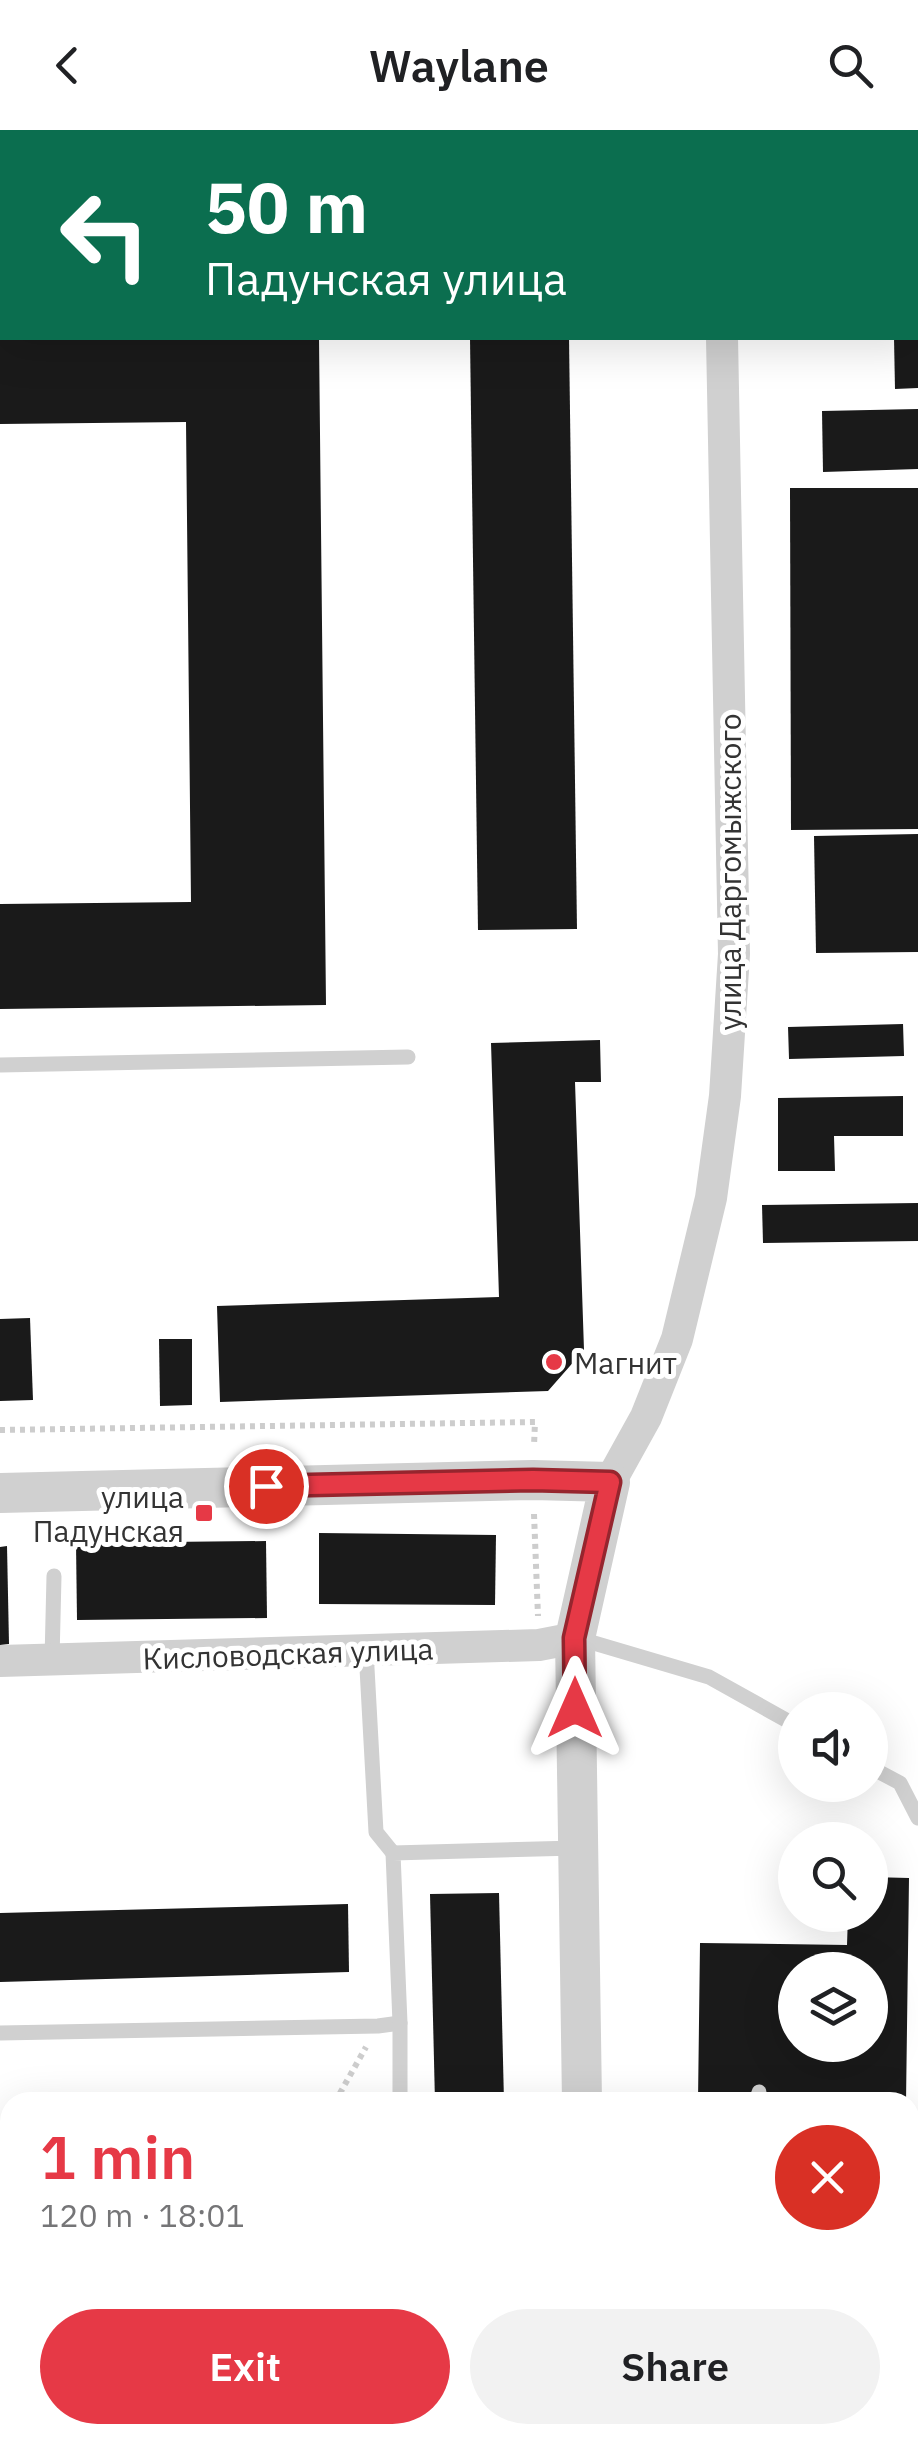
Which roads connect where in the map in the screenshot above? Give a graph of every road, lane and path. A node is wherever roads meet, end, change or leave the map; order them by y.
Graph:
1 (722, 340) edge
2 (408, 1057) dead end
3 (0, 1066) edge
4 (610, 1482) junction
5 (0, 1493) edge
6 (54, 1576) dead end
7 (574, 1638) junction
8 (366, 1650) junction
9 (52, 1660) junction
10 (0, 1661) edge
11 (778, 1716) edge
12 (888, 1777) edge
13 (918, 1818) edge
14 (576, 1848) junction
15 (393, 1853) junction
16 (400, 2023) junction
17 (378, 2026) junction
18 (0, 2033) edge
19 (341, 2092) edge
20 (400, 2092) edge
21 (582, 2092) edge

1 - 4 street, улица Даргомыжского
2 - 3 lane
4 - 5 street
4 - 7 street, улица Даргомыжского
6 - 9 lane
7 - 8 street, Кисловодская улица
7 - 11 lane
7 - 14 street, улица Даргомыжского
8 - 9 street, Кисловодская улица
8 - 15 lane
9 - 10 street, Кисловодская улица
12 - 13 lane
14 - 15 lane
14 - 21 street, улица Даргомыжского
15 - 16 lane
16 - 17 lane
16 - 20 lane
17 - 18 lane
17 - 19 path

